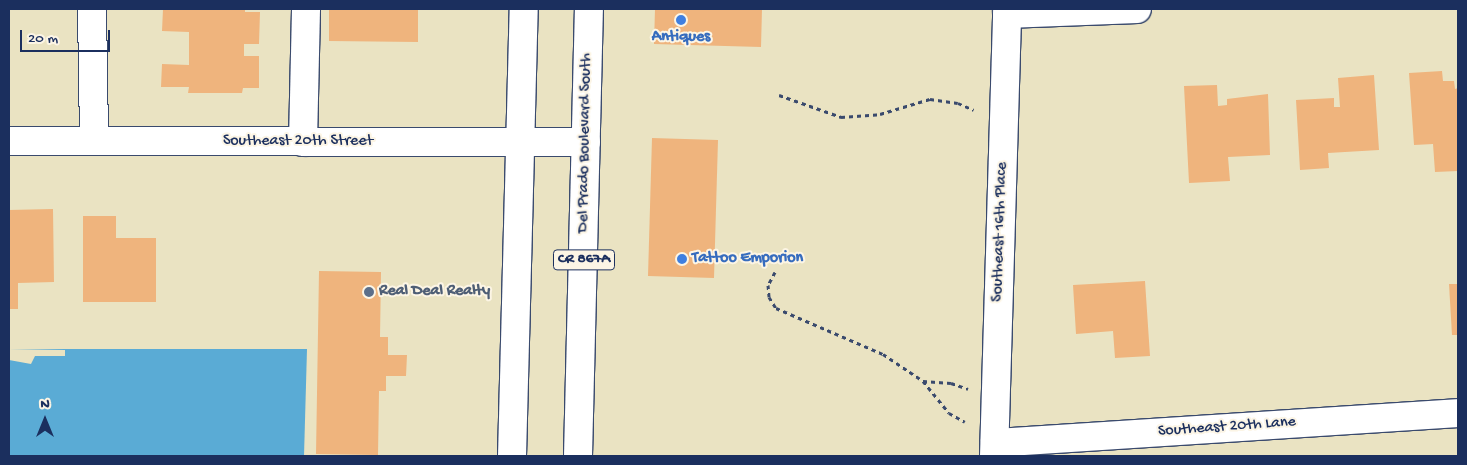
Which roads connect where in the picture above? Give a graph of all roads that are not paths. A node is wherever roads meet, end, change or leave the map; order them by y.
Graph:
1 (92, 9) edge
2 (306, 9) edge
3 (524, 9) edge
4 (589, 9) edge
5 (1137, 9) edge
6 (1007, 12) edge
7 (94, 140) junction
8 (9, 141) edge
9 (303, 142) junction
10 (520, 142) junction
11 (586, 142) junction
12 (1458, 413) edge
13 (995, 442) edge
14 (512, 456) edge
15 (578, 456) edge

1 - 7 street
2 - 9 street
3 - 10 street
4 - 11 street, Del Prado Boulevard South / CR 867A
5 - 6 street
6 - 13 street, Southeast 16th Place
7 - 8 street, Southeast 20th Street
7 - 9 street, Southeast 20th Street
9 - 10 street, Southeast 20th Street
10 - 11 street, Southeast 20th Street
10 - 14 street
11 - 15 street, Del Prado Boulevard South / CR 867A
12 - 13 street, Southeast 20th Lane

